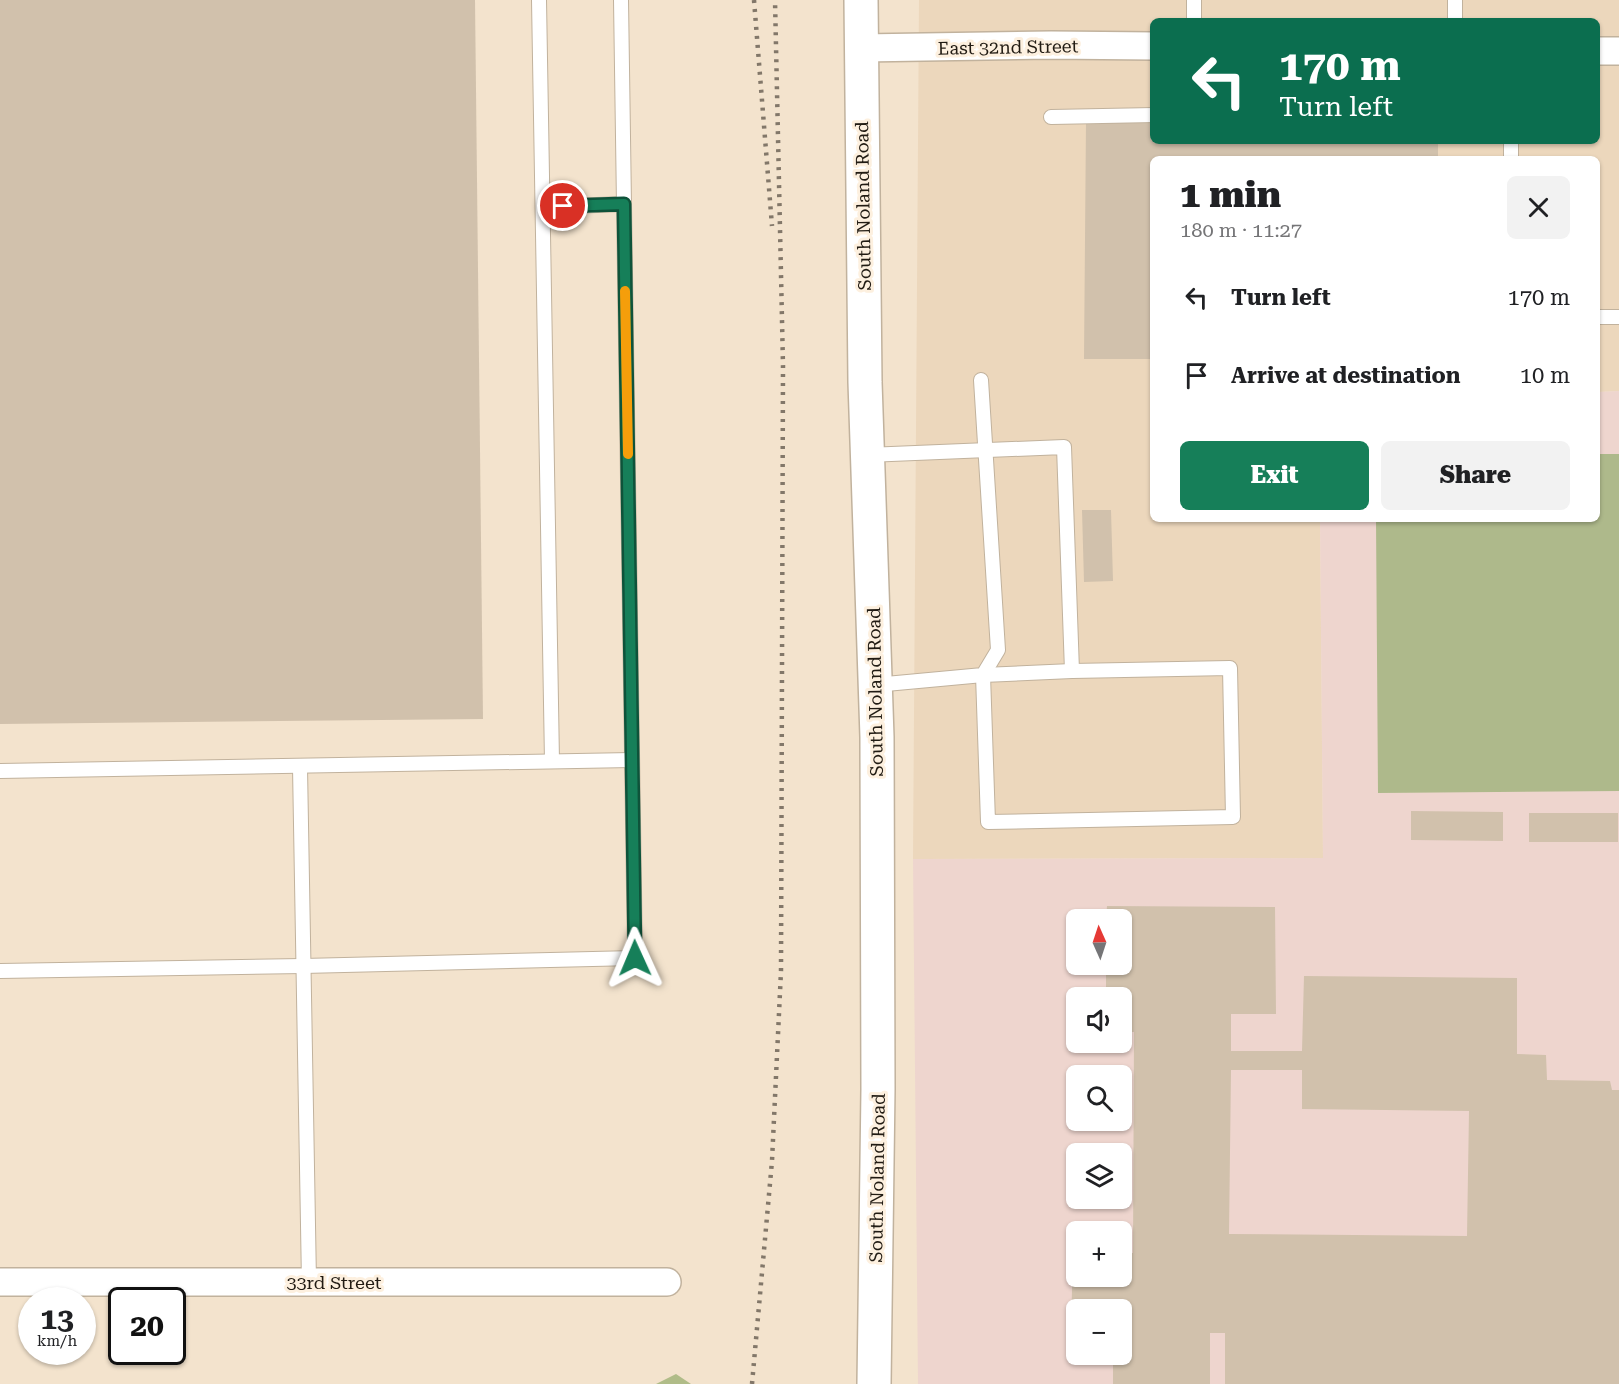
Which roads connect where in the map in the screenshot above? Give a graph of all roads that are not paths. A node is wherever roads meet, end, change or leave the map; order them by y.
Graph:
1 (539, 0) edge
2 (621, 0) edge
3 (861, 0) edge
4 (1194, 0) edge
5 (1455, 0) edge
6 (1194, 18) edge
7 (1455, 18) edge
8 (1150, 46) edge
9 (862, 48) junction
10 (1600, 51) edge
11 (1619, 51) edge
12 (1150, 115) edge
13 (1051, 117) dead end
14 (624, 204) junction
15 (543, 207) junction
16 (1600, 317) edge
17 (1619, 317) edge
18 (981, 380) dead end
19 (986, 452) junction
20 (867, 455) junction
21 (1072, 671) junction
22 (982, 675) junction
23 (875, 686) junction
24 (632, 760) junction
25 (552, 761) junction
26 (300, 767) junction
27 (0, 771) edge
28 (303, 966) junction
29 (0, 971) edge
30 (0, 1282) edge
31 (309, 1282) junction
32 (667, 1282) dead end
33 (874, 1384) edge

1 - 15 lane
2 - 14 lane
3 - 9 main road, South Noland Road
4 - 6 lane
5 - 7 lane
8 - 9 street, East 32nd Street
9 - 20 main road, South Noland Road
10 - 11 street
12 - 13 lane
14 - 15 lane
14 - 24 lane
15 - 25 lane
16 - 17 lane
18 - 19 lane
19 - 20 lane
19 - 21 lane
19 - 22 lane
20 - 23 main road, South Noland Road
21 - 22 lane
21 - 22 lane
22 - 23 lane
23 - 33 main road, South Noland Road
24 - 25 lane
24 - 28 lane
25 - 26 lane
26 - 27 lane
26 - 28 lane
28 - 29 lane
28 - 31 lane
30 - 31 street, 33rd Street
31 - 32 street, 33rd Street

